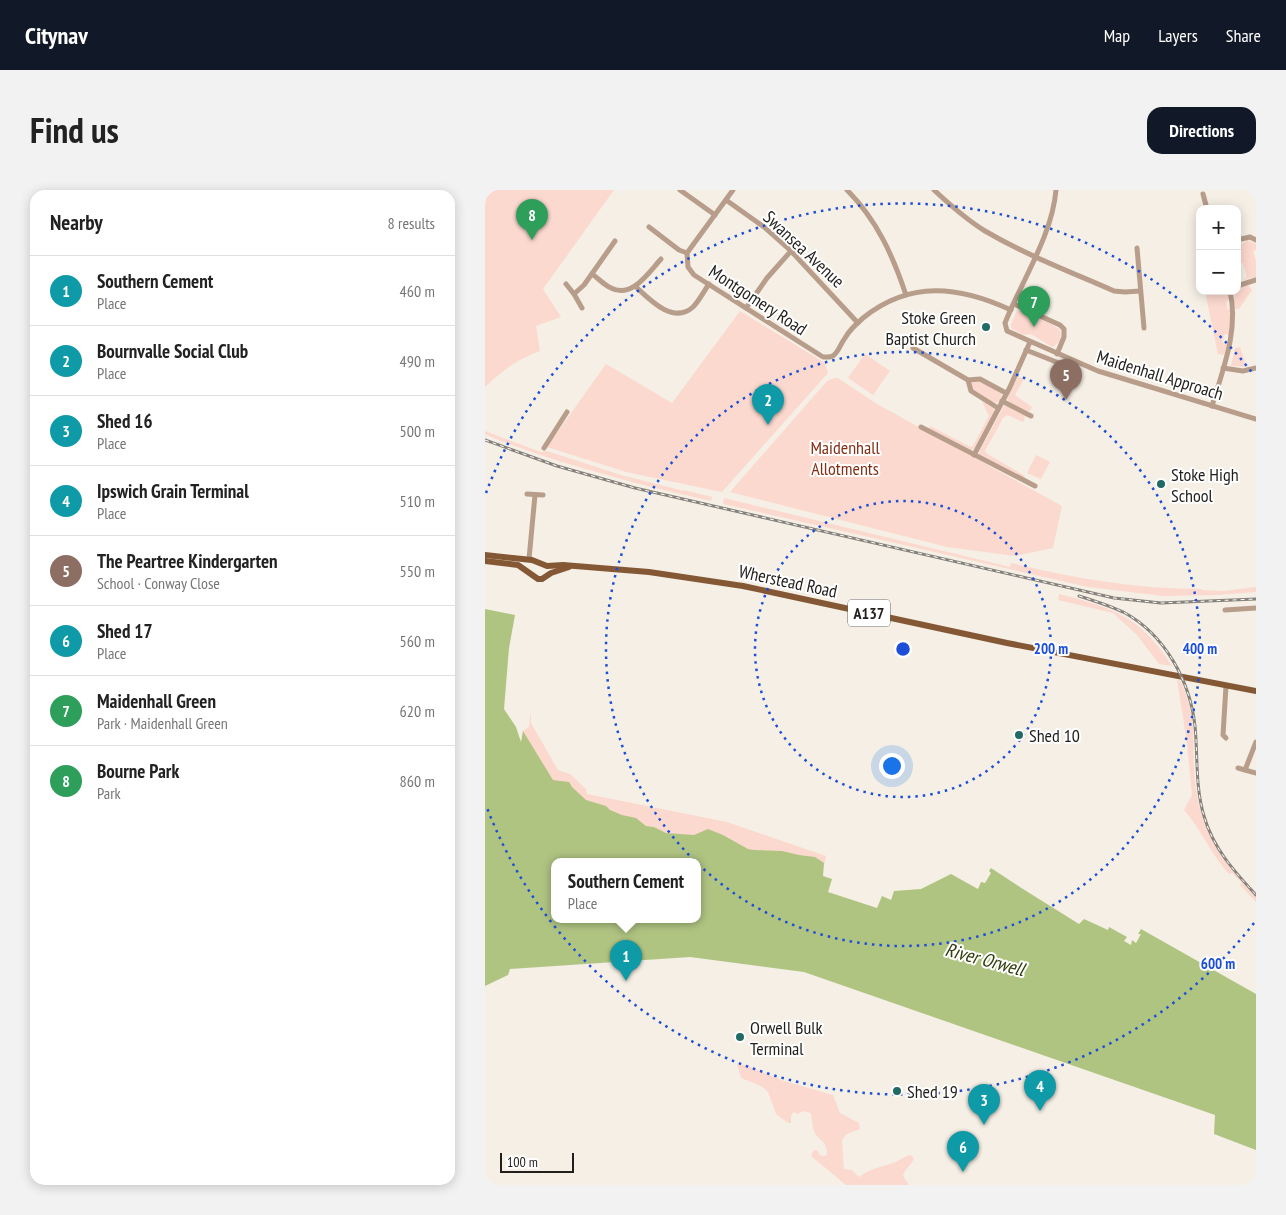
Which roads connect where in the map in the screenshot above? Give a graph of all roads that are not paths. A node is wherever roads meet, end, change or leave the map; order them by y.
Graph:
1 (680, 190) edge
2 (733, 190) edge
3 (847, 190) edge
4 (935, 190) edge
5 (1056, 190) edge
6 (1203, 194) dead end
7 (726, 200) junction
8 (1206, 205) edge
9 (715, 215) junction
10 (649, 227) dead end
11 (1241, 239) edge
12 (1256, 240) edge
13 (615, 241) dead end
14 (1137, 248) dead end
15 (791, 251) junction
16 (687, 253) junction
17 (1035, 256) junction
18 (661, 259) dead end
19 (592, 274) junction
20 (1256, 280) edge
21 (566, 284) dead end
22 (709, 284) junction
23 (1241, 285) edge
24 (635, 286) junction
25 (1141, 291) junction
26 (574, 294) junction
27 (906, 295) junction
28 (1231, 295) edge
29 (1013, 307) junction
30 (582, 308) dead end
31 (746, 308) junction
32 (858, 323) junction
33 (1143, 328) dead end
34 (1030, 342) junction
35 (913, 348) dead end
36 (1026, 350) junction
37 (1057, 354) junction
38 (1064, 366) dead end
39 (1223, 368) junction
40 (1256, 368) edge
41 (968, 380) junction
42 (1007, 393) junction
43 (1002, 401) junction
44 (1212, 406) junction
45 (998, 408) junction
46 (567, 412) dead end
47 (1031, 416) dead end
48 (1256, 419) edge
49 (921, 427) dead end
50 (543, 448) dead end
51 (974, 455) junction
52 (1035, 486) dead end
53 (527, 494) dead end
54 (535, 495) junction
55 (543, 496) dead end
56 (485, 555) edge
57 (529, 559) junction
58 (485, 561) edge
59 (537, 563) junction
60 (577, 566) junction
61 (543, 578) junction
62 (1256, 608) edge
63 (1225, 610) dead end
64 (1226, 686) junction
65 (1256, 691) edge
66 (1226, 738) dead end
67 (1256, 742) edge
68 (1255, 751) edge
69 (1238, 768) dead end
70 (1245, 770) junction
71 (1256, 773) edge

1 - 9 street
2 - 7 street
3 - 27 street
4 - 17 street
5 - 17 street
6 - 8 street
7 - 9 street
7 - 15 street, Swansea Avenue
9 - 16 street
10 - 16 street
11 - 12 street
13 - 19 street
14 - 25 street
15 - 31 street
15 - 32 street, Swansea Avenue
16 - 22 street, Montgomery Road
17 - 25 street
17 - 29 street
18 - 24 street
19 - 24 street
19 - 26 street
20 - 23 street
21 - 26 street
22 - 24 street
22 - 31 street, Montgomery Road
25 - 33 street
26 - 30 street
27 - 29 street
27 - 32 street
28 - 39 street
29 - 34 street, Maidenhall Approach
29 - 37 street
31 - 32 street, Montgomery Road
34 - 36 street
34 - 37 street, Maidenhall Approach
35 - 41 street
36 - 38 street
36 - 42 street
37 - 44 street, Maidenhall Approach
39 - 40 street
39 - 44 street
41 - 42 street
41 - 45 street
42 - 43 street
43 - 45 street
43 - 47 street
44 - 48 street, Maidenhall Approach
45 - 51 street
46 - 50 street
49 - 51 street
51 - 52 street
53 - 54 street
54 - 55 street
54 - 57 street
56 - 57 main road, Wherstead Road / A137
57 - 59 main road, Wherstead Road / A137
58 - 61 main road
59 - 60 main road, Wherstead Road / A137
59 - 61 main road
60 - 61 main road, Wherstead Road / A137
60 - 64 main road, Wherstead Road / A137
62 - 63 street
64 - 65 main road, Wherstead Road / A137
64 - 66 street
67 - 68 street
68 - 70 street
69 - 70 street
70 - 71 street

